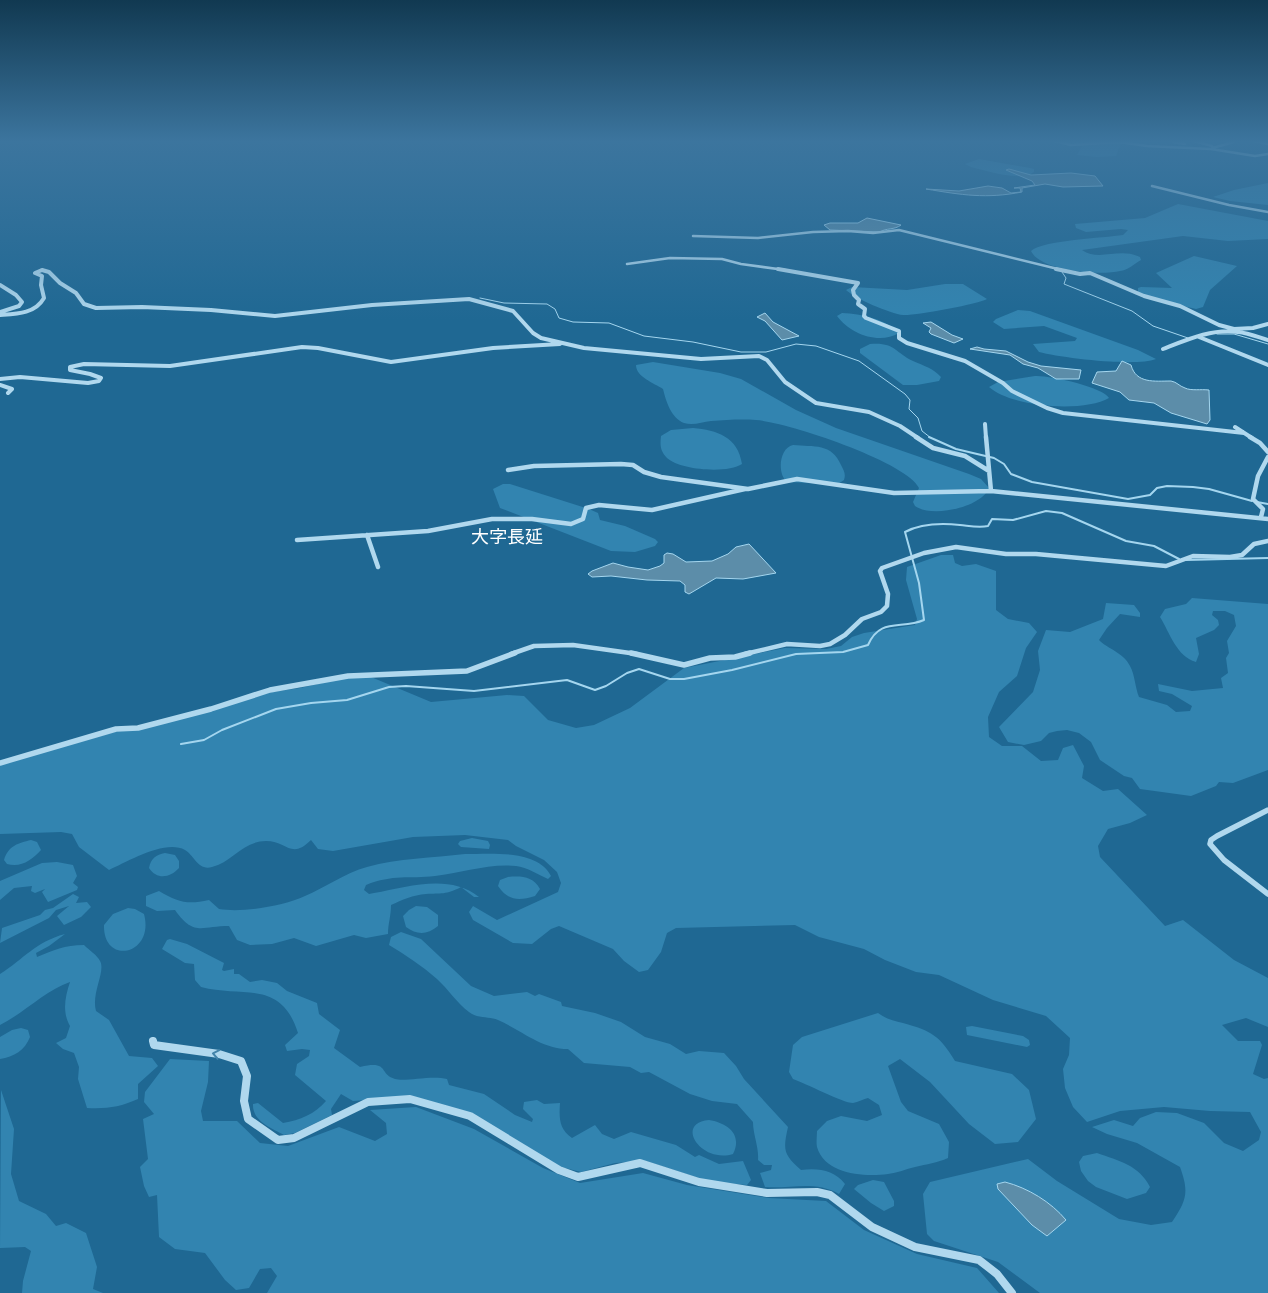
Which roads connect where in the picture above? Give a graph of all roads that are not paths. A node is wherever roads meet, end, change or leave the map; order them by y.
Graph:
1 (1212, 200) edge
2 (1268, 212) edge
3 (693, 236) dead end
4 (627, 264) dead end
5 (0, 285) edge
6 (0, 313) edge
7 (1268, 324) edge
8 (1235, 330) junction
9 (1198, 337) junction
10 (1268, 340) edge
11 (565, 343) junction
12 (1163, 349) dead end
13 (1268, 365) edge
14 (0, 379) edge
15 (0, 385) edge
16 (8, 392) dead end
17 (985, 424) dead end
18 (1234, 427) dead end
19 (1244, 433) junction
20 (1268, 452) edge
21 (1268, 457) edge
22 (508, 470) dead end
23 (989, 471) junction
24 (748, 489) junction
25 (991, 491) junction
26 (1261, 516) junction
27 (1268, 519) edge
28 (367, 535) junction
29 (297, 540) dead end
30 (1268, 540) edge
31 (378, 567) dead end
32 (0, 763) edge
33 (1268, 810) edge
34 (1268, 894) edge
35 (153, 1042) dead end
36 (1012, 1293) edge

1 - 2 street
3 - 8 street
4 - 19 street
5 - 6 street
6 - 11 street
7 - 8 street
8 - 9 street
8 - 10 street
9 - 12 street
9 - 13 street
11 - 14 street
11 - 23 street
15 - 16 street
17 - 23 street
18 - 19 street
19 - 20 street
21 - 26 street
22 - 24 street
23 - 25 street
24 - 25 street
24 - 28 street
25 - 26 street
26 - 27 street
28 - 29 street
28 - 31 street
30 - 32 street
33 - 34 street
36 -> 35 street

